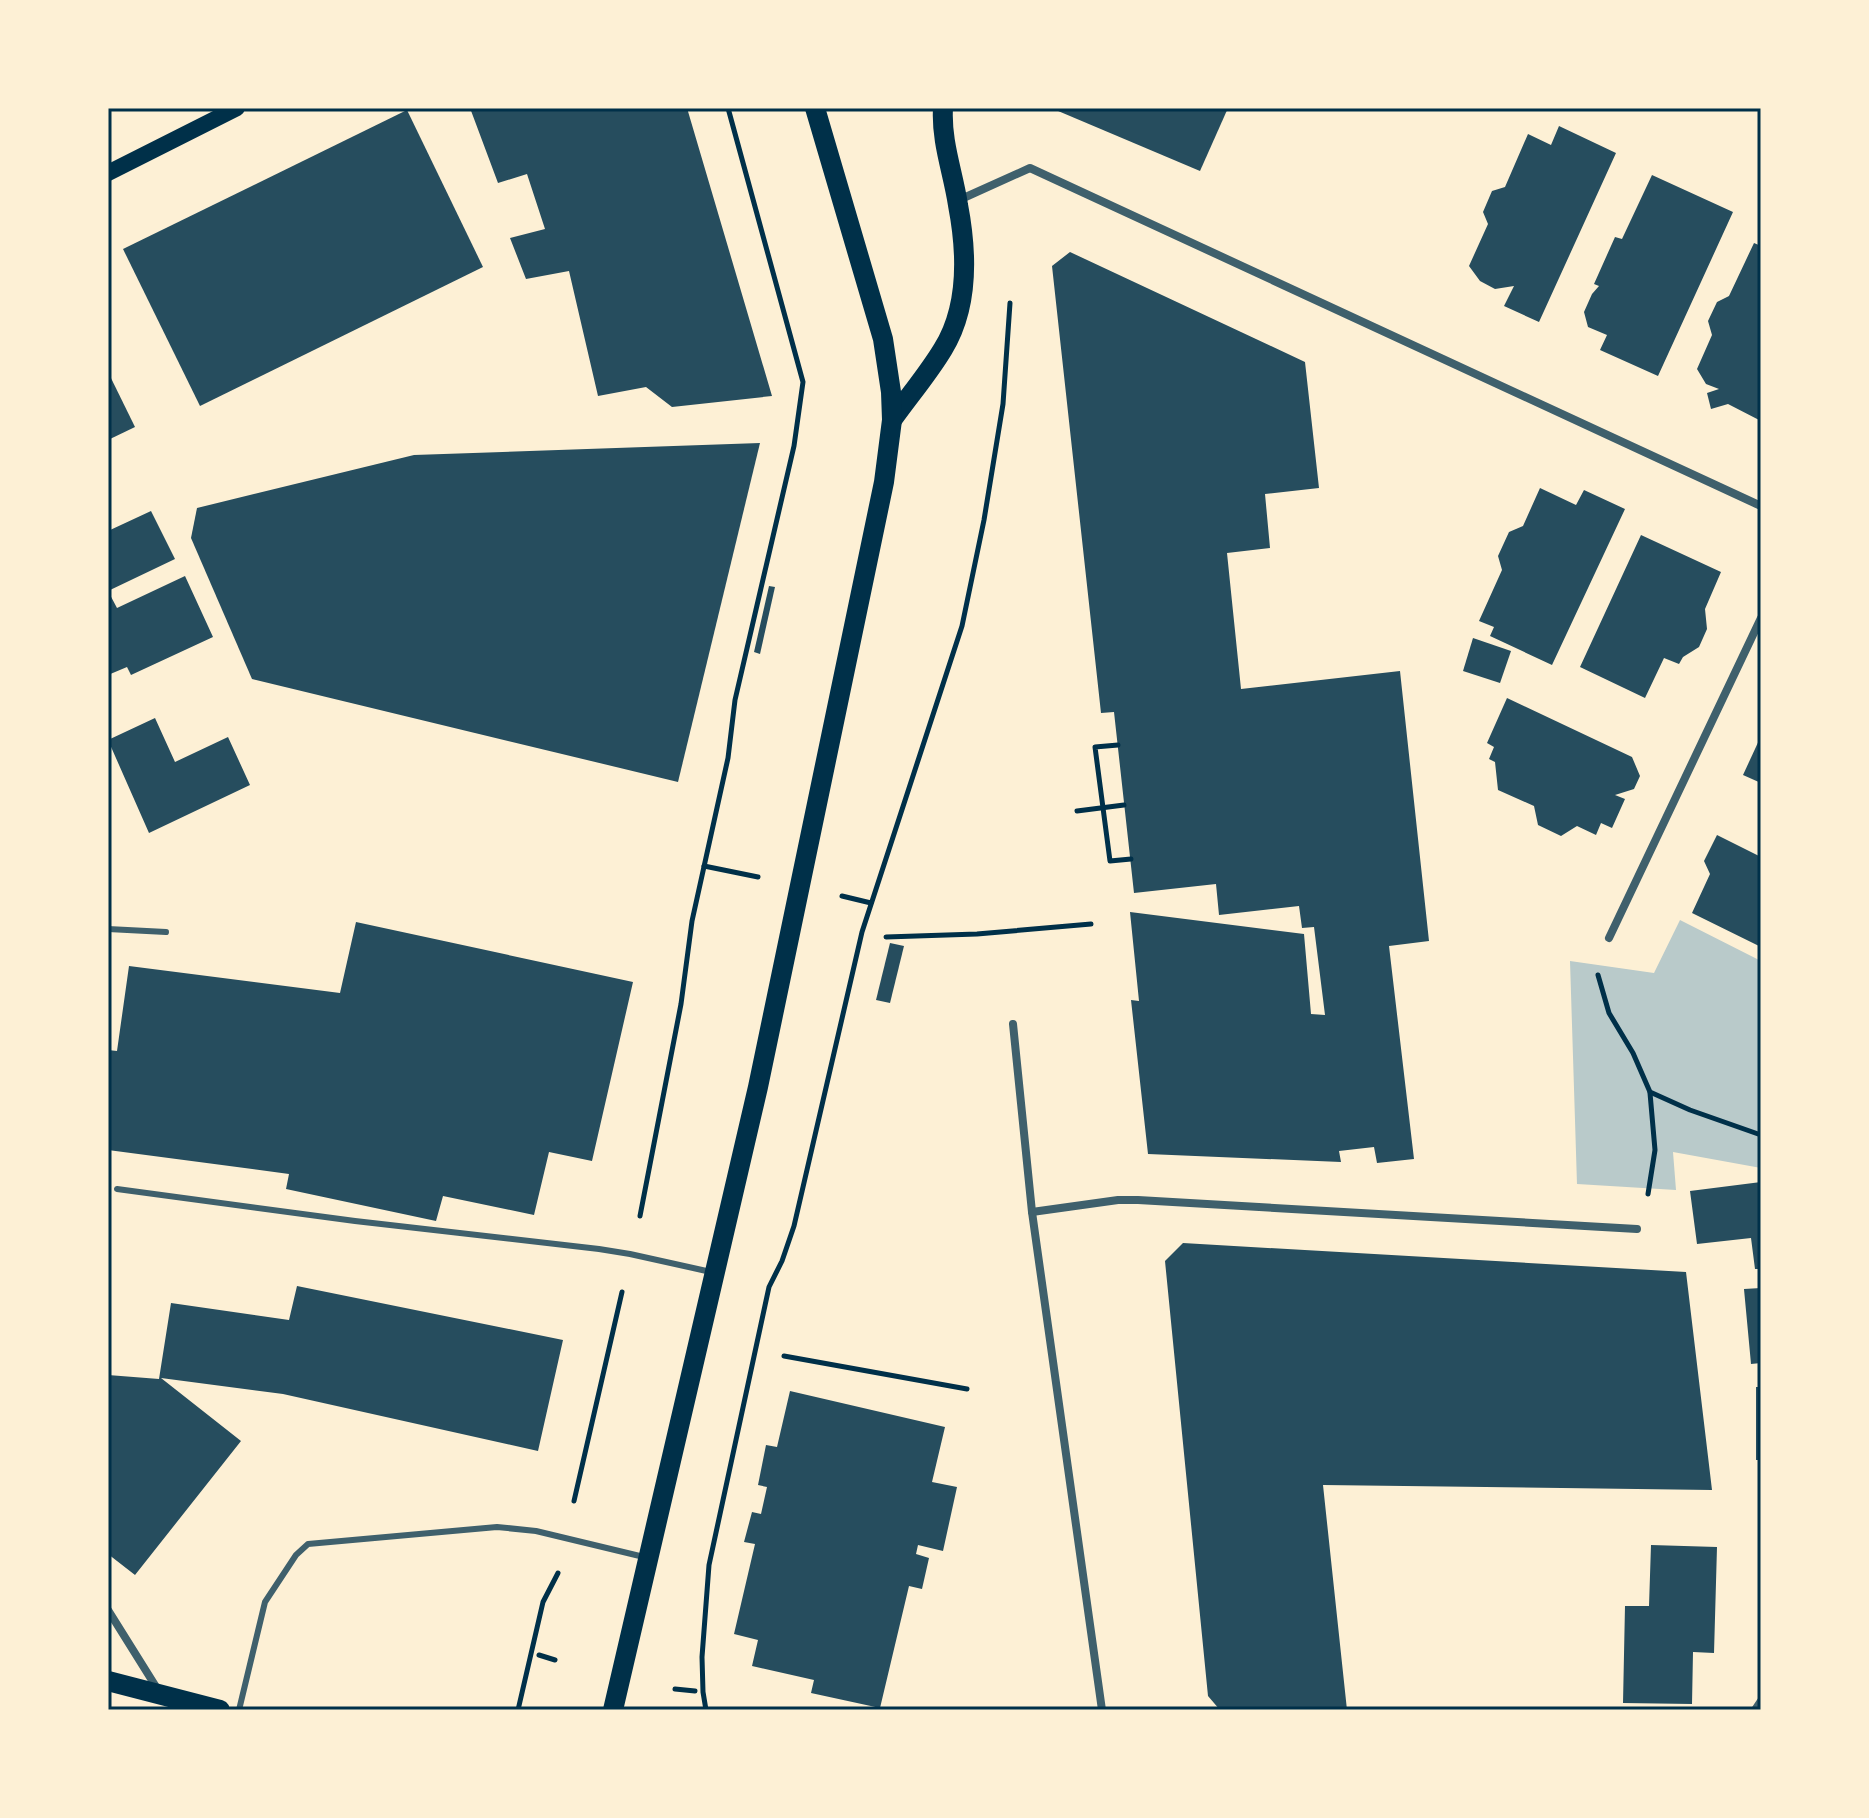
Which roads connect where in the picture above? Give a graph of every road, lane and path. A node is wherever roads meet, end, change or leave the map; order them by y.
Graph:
1 (237, 108) edge
2 (728, 108) edge
3 (815, 108) edge
4 (943, 108) edge
5 (108, 173) edge
6 (958, 200) junction
7 (1011, 295) dead end
8 (892, 420) junction
9 (1761, 506) edge
10 (1761, 618) edge
11 (1118, 745) dead end
12 (1124, 805) dead end
13 (1104, 809) junction
14 (1077, 811) dead end
15 (1131, 859) dead end
16 (1091, 924) dead end
17 (108, 929) edge
18 (166, 932) dead end
19 (886, 937) dead end
20 (1609, 938) joint
21 (1013, 1024) dead end
22 (1650, 1092) junction
23 (1761, 1135) edge
24 (1655, 1150) dead end
25 (117, 1189) dead end
26 (1032, 1212) junction
27 (1637, 1229) dead end
28 (630, 1254) junction
29 (714, 1273) junction
30 (784, 1356) dead end
31 (967, 1389) dead end
32 (566, 1538) junction
33 (649, 1558) junction
34 (108, 1610) edge
35 (539, 1655) dead end
36 (555, 1660) dead end
37 (108, 1681) edge
38 (675, 1689) dead end
39 (695, 1691) dead end
40 (161, 1694) junction
41 (1761, 1701) edge
42 (518, 1709) edge
43 (220, 1710) edge
44 (239, 1710) edge
45 (613, 1710) edge
46 (706, 1710) edge
47 (1102, 1710) edge
48 (1755, 1710) edge

1 - 5 main road
2 - 28 path
3 - 8 main road
4 - 6 main road
6 - 8 main road
6 - 9 street
7 - 46 path
8 - 29 main road
10 - 20 street
11 - 13 path
12 - 13 path
13 - 14 path
13 - 15 path
16 - 19 path
17 - 18 lane
20 - 22 path
21 - 26 street
22 - 23 path
22 - 24 path
25 - 28 lane
26 - 27 street
26 - 47 street
28 - 29 lane
28 - 32 path
29 - 33 main road
30 - 31 path
32 - 33 lane
32 - 42 path
32 - 44 lane
33 - 45 main road
34 - 40 street
35 - 36 path
37 - 40 main road
38 - 39 path
40 - 43 main road
41 - 48 street

